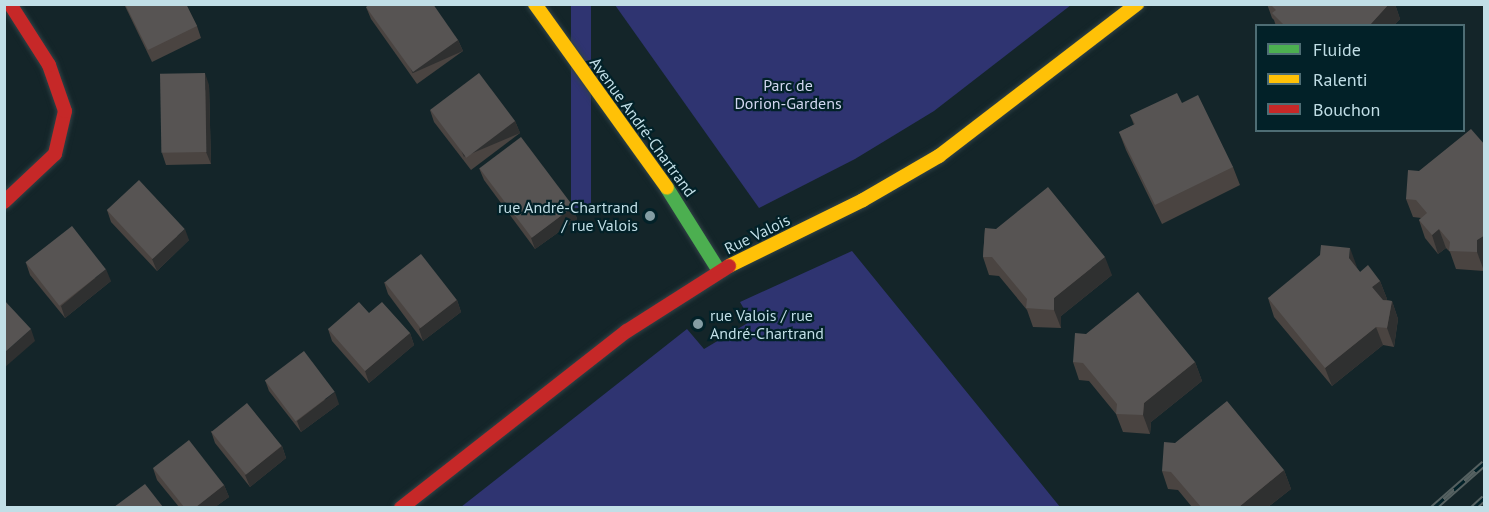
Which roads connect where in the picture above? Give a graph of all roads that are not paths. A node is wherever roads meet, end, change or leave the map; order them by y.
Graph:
1 (10, 4) edge
2 (535, 4) edge
3 (1137, 4) edge
4 (4, 202) edge
5 (719, 271) junction
6 (400, 507) edge

1 - 4 street
2 - 5 street, Avenue André-Chartrand
3 - 5 street, Rue Valois
5 - 6 street, Rue Valois

